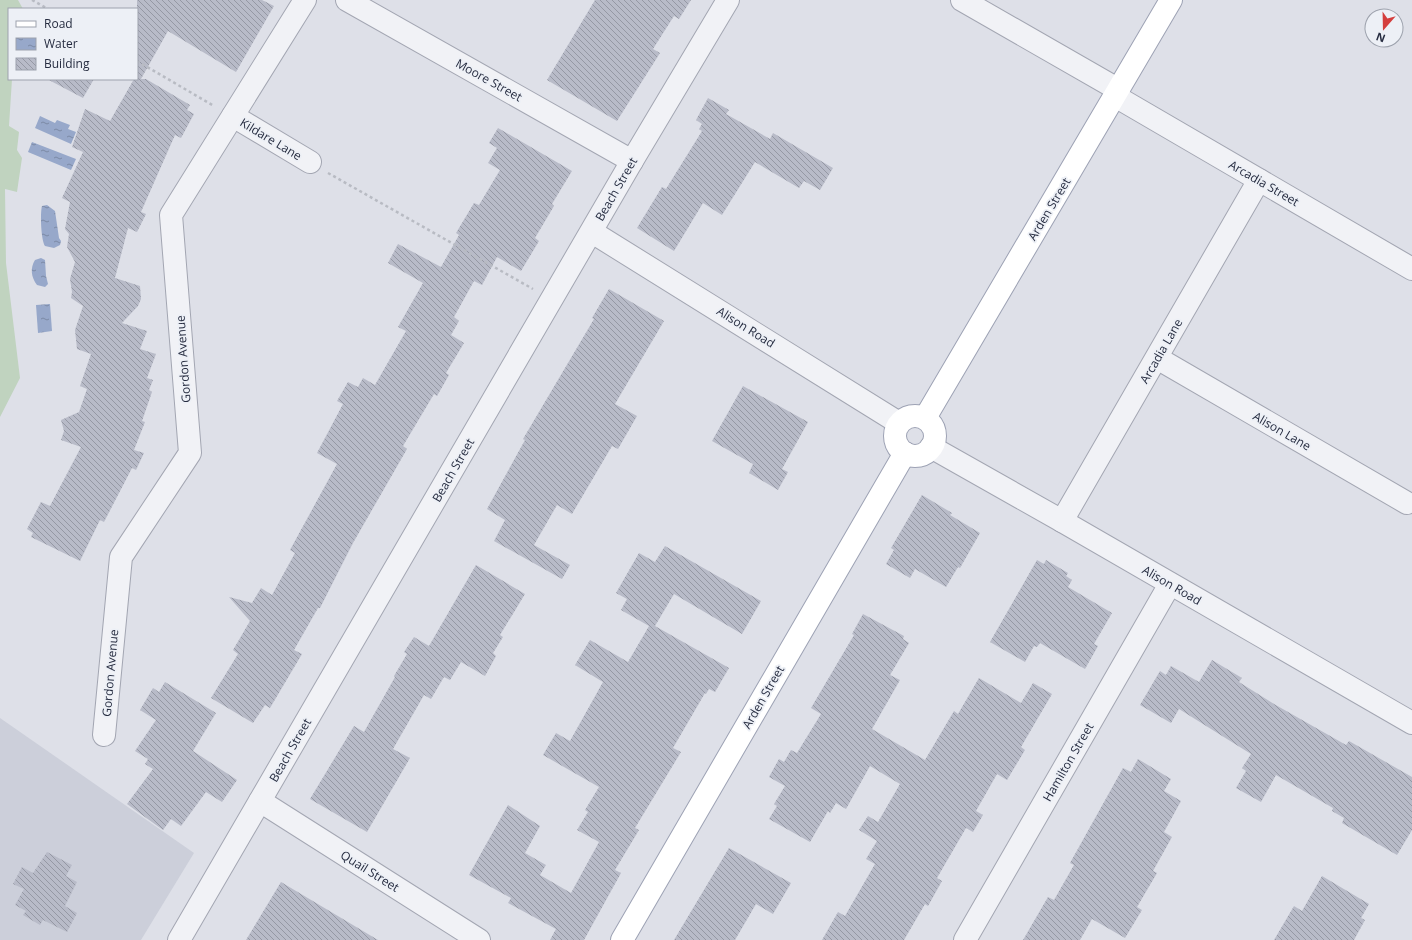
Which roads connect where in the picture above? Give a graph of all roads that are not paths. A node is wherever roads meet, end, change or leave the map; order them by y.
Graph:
1 (305, 0) edge
2 (347, 0) edge
3 (728, 0) edge
4 (962, 0) edge
5 (1171, 0) edge
6 (1117, 93) junction
7 (233, 116) junction
8 (632, 161) junction
9 (310, 162) road end
10 (1259, 180) junction
11 (592, 232) junction
12 (1412, 269) edge
13 (1157, 358) junction
14 (925, 418) junction
15 (899, 423) junction
16 (931, 447) junction
17 (905, 453) junction
18 (1407, 503) dead end
19 (1062, 520) junction
20 (1170, 584) junction
21 (1412, 724) edge
22 (104, 735) dead end
23 (260, 801) junction
24 (179, 940) edge
25 (479, 940) edge
26 (622, 940) edge
27 (965, 940) edge

1 - 7 street, Gordon Avenue
2 - 8 street, Moore Street
3 - 8 street, Beach Street
4 - 6 street, Arcadia Street
5 - 6 main road, Arden Street
6 - 10 street, Arcadia Street
6 - 14 main road, Arden Street
7 - 9 street, Kildare Lane
7 - 22 street, Gordon Avenue
8 - 11 street, Beach Street
10 - 12 street, Arcadia Street
10 - 13 street, Arcadia Lane
11 - 15 street, Alison Road
11 - 23 street, Beach Street
13 - 18 street, Alison Lane
13 - 19 street, Arcadia Lane
14 - 15 main road
14 - 16 main road
15 - 17 main road
16 - 17 main road
16 - 19 street, Alison Road
17 - 26 main road, Arden Street
19 - 20 street, Alison Road
20 - 21 street, Alison Road
20 - 27 street, Hamilton Street
23 - 24 street, Beach Street
23 - 25 street, Quail Street

